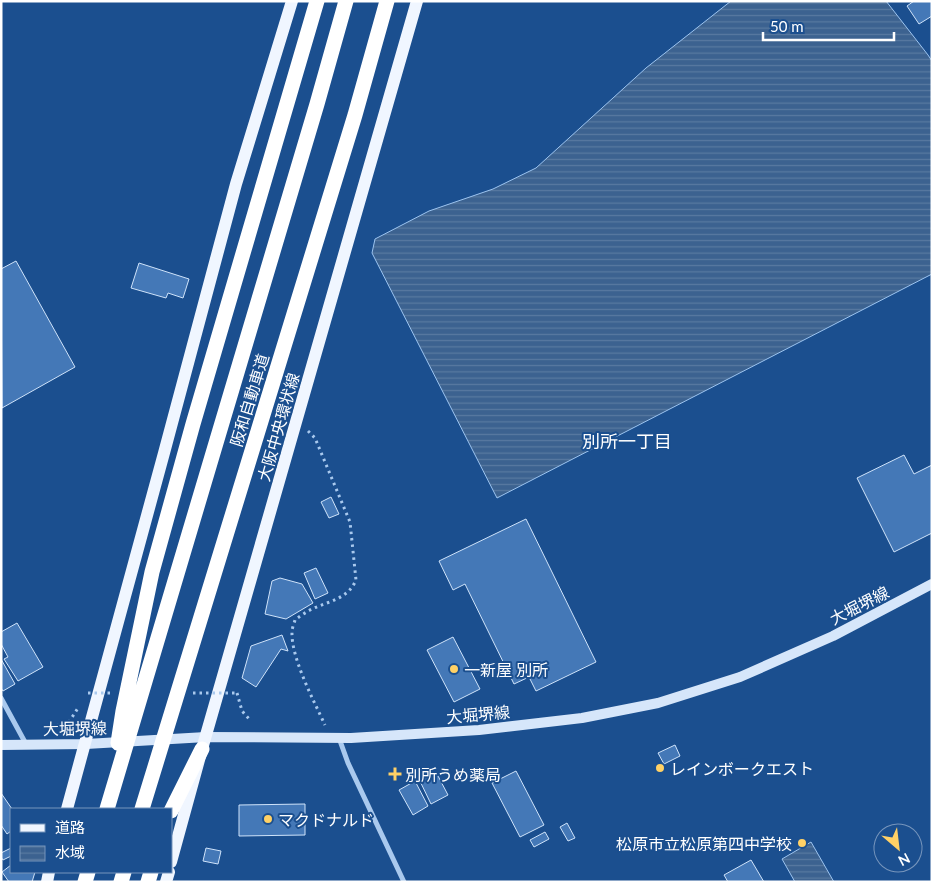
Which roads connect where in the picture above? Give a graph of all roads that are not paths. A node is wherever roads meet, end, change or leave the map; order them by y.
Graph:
1 (317, 1) edge
2 (346, 1) edge
3 (387, 1) edge
4 (417, 1) edge
5 (289, 4) edge
6 (932, 584) edge
7 (1, 698) edge
8 (339, 738) junction
9 (204, 743) junction
10 (26, 744) junction
11 (86, 744) junction
12 (1, 745) edge
13 (108, 805) edge
14 (67, 808) edge
15 (142, 808) edge
16 (172, 809) edge
17 (172, 858) edge
18 (404, 882) edge

1 - 13 highway, bridge
2 - 13 highway, 阪和自動車道, bridge
3 - 15 highway, 阪和自動車道, bridge
4 - 9 main road, 大阪中央環状線
5 - 11 main road
6 - 8 main road, 大堀堺線
7 - 10 street
8 - 9 main road, 大堀堺線
8 - 18 street
9 - 11 main road, 大堀堺線
9 - 16 highway
9 - 17 main road, 大阪中央環状線
10 - 11 main road, 大堀堺線
10 - 12 main road, 大堀堺線
11 - 14 main road

